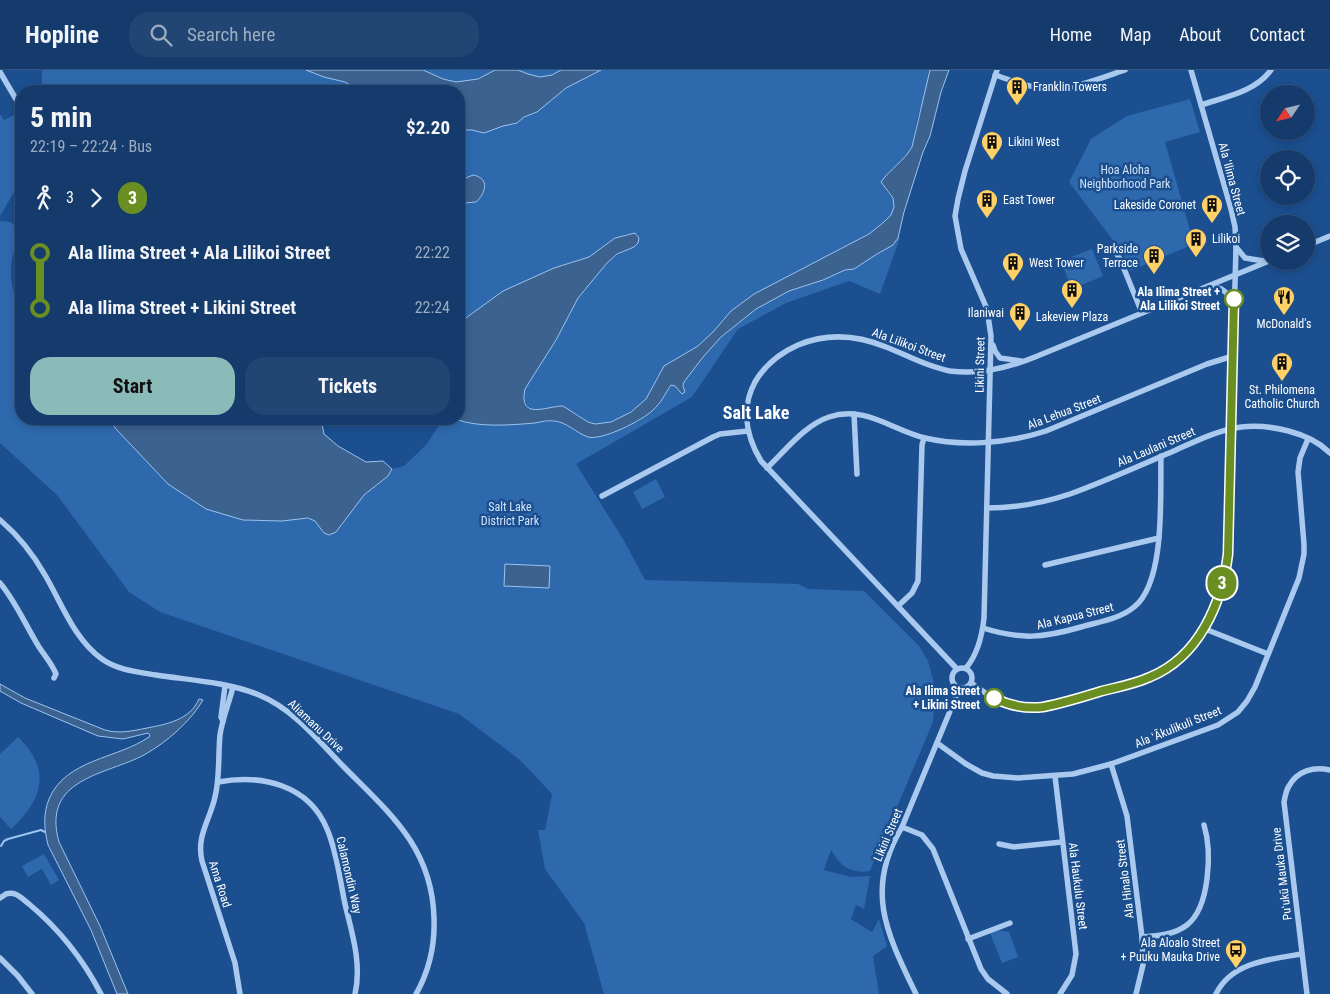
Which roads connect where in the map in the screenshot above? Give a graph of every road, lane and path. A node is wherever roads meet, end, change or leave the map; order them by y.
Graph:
1 (1125, 70) edge
2 (1191, 70) edge
3 (1271, 70) edge
4 (0, 72) edge
5 (996, 73) edge
6 (15, 98) edge
7 (1201, 105) junction
8 (1330, 236) edge
9 (1315, 242) edge
10 (1236, 245) junction
11 (1112, 247) dead end
12 (1260, 260) edge
13 (1260, 264) edge
14 (1234, 274) junction
15 (1208, 287) junction
16 (1234, 307) junction
17 (1142, 313) junction
18 (992, 336) junction
19 (1233, 356) junction
20 (1025, 361) junction
21 (990, 370) junction
22 (854, 414) junction
23 (1231, 429) junction
24 (748, 431) junction
25 (924, 438) junction
26 (1308, 439) junction
27 (989, 442) junction
28 (1330, 454) edge
29 (1161, 456) junction
30 (767, 468) junction
31 (857, 474) dead end
32 (602, 496) dead end
33 (987, 508) junction
34 (0, 520) edge
35 (1159, 538) junction
36 (1045, 565) dead end
37 (0, 583) edge
38 (898, 606) junction
39 (983, 628) junction
40 (1205, 629) junction
41 (1268, 654) junction
42 (966, 668) junction
43 (957, 669) junction
44 (54, 678) dead end
45 (971, 683) junction
46 (225, 686) junction
47 (233, 687) junction
48 (960, 688) junction
49 (223, 721) junction
50 (937, 743) junction
51 (1111, 764) junction
52 (1330, 770) edge
53 (1055, 776) junction
54 (218, 782) junction
55 (1204, 826) dead end
56 (902, 827) junction
57 (1062, 842) junction
58 (999, 844) dead end
59 (0, 898) edge
60 (1010, 923) dead end
61 (1142, 937) junction
62 (968, 939) junction
63 (1302, 954) junction
64 (0, 958) edge
65 (32, 994) edge
66 (101, 994) edge
67 (240, 994) edge
68 (355, 994) edge
69 (416, 994) edge
70 (916, 994) edge
71 (1007, 994) edge
72 (1060, 994) edge
73 (1136, 994) edge
74 (1216, 994) edge
75 (1307, 994) edge

1 - 5 street
2 - 7 street, Ala ʻIlima Street
3 - 7 street
4 - 6 street
5 - 18 street, Likini Street
7 - 10 street, Ala ʻIlima Street
8 - 9 street
10 - 12 street
10 - 14 street, Ala ʻIlima Street
11 - 17 street
13 - 14 street, Ala Lilikoi Street
14 - 15 street, Ala Lilikoi Street
14 - 16 street, Ala ʻIlima Street
15 - 16 street
15 - 17 street, Ala Lilikoi Street
16 - 19 street, Ala ʻIlima Street
17 - 20 street, Ala Lilikoi Street
18 - 20 street
18 - 21 street, Likini Street
19 - 23 street, Ala ʻIlima Street
19 - 27 street, Ala Lehua Street
20 - 21 street, Ala Lilikoi Street
21 - 24 street, Ala Lilikoi Street
21 - 27 street, Likini Street
22 - 25 street, Ala Lehua Street
22 - 30 street, Ala Lehua Street
22 - 31 street
23 - 26 street, Ala Laulani Street
23 - 29 street, Ala Laulani Street
23 - 40 street, Ala ʻIlima Street
24 - 30 street, Ala Lilikoi Street
24 - 32 street
25 - 27 street, Ala Lehua Street
25 - 38 street
26 - 28 street, Ala Laulani Street
26 - 41 street, Ala ʻĀkulikuli Street
27 - 33 street, Likini Street
29 - 33 street, Ala Laulani Street
29 - 35 street, Ala Kapua Street
30 - 38 street, Ala Lilikoi Street
33 - 39 street, Likini Street
34 - 46 street, Aliamanu Drive
35 - 36 street
35 - 39 street, Ala Kapua Street
37 - 44 street
38 - 43 street, Ala Lilikoi Street
39 - 42 street, Likini Street
40 - 41 street
40 - 45 street, Ala ʻIlima Street
41 - 51 street, Ala ʻĀkulikuli Street
42 - 43 street
42 - 45 street
43 - 48 street
45 - 48 street
46 - 47 street, Aliamanu Drive
46 - 49 street, Ama Road
47 - 49 street, Ama Road
47 - 69 street, Aliamanu Drive
48 - 50 street, Likini Street
49 - 54 street, Ama Road
50 - 53 street, Ala ʻĀkulikuli Street
50 - 56 street, Likini Street
51 - 53 street, Ala ʻĀkulikuli Street
51 - 61 street, Ala Hinalo Street
52 - 63 street, Puʻukū Mauka Drive
53 - 57 street, Ala Haukulu Street
54 - 67 street, Ama Road
54 - 68 street, Calamondin Way
55 - 61 street
56 - 62 street
56 - 70 street, Likini Street
57 - 58 street
57 - 72 street, Ala Haukulu Street
59 - 66 street
60 - 62 street
61 - 73 street, Ala Hinalo Street
62 - 71 street
63 - 74 street
63 - 75 street, Puʻukū Mauka Drive
64 - 65 street

